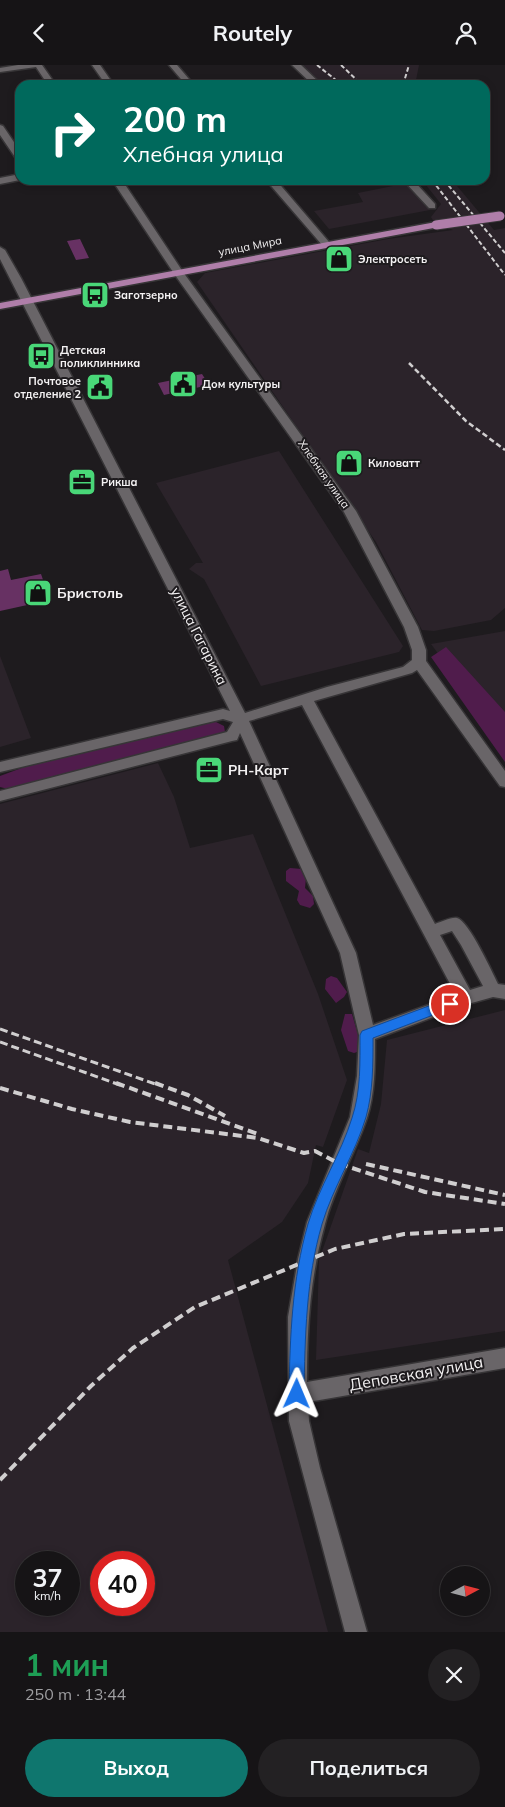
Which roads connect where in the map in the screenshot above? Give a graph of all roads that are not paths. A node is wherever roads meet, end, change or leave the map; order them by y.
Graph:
1 (36, 65) edge
2 (96, 65) edge
3 (173, 65) edge
4 (296, 65) edge
5 (0, 70) edge
6 (48, 80) edge
7 (106, 80) edge
8 (186, 80) edge
9 (312, 80) edge
10 (0, 128) edge
11 (15, 150) edge
12 (15, 178) edge
13 (0, 181) edge
14 (120, 185) edge
15 (275, 185) edge
16 (413, 185) edge
17 (432, 206) dead end
18 (502, 215) edge
19 (326, 244) junction
20 (0, 251) edge
21 (179, 273) junction
22 (28, 301) junction
23 (0, 306) edge
24 (419, 662) junction
25 (306, 699) junction
26 (241, 719) junction
27 (0, 767) edge
28 (505, 782) edge
29 (0, 796) edge
30 (431, 932) junction
31 (499, 991) edge
32 (466, 997) junction
33 (367, 1035) junction
34 (505, 1358) edge
35 (297, 1394) junction
36 (356, 1632) edge

1 - 5 street
1 - 6 street
2 - 7 street
3 - 8 street
4 - 9 street
10 - 11 street
12 - 13 street
14 - 21 street, Хлебная улица
15 - 19 street
16 - 17 street
18 - 19 main road, улица Мира, bridge
19 - 21 main road, улица Мира
20 - 22 street, улица Гагарина
21 - 22 main road, улица Мира
21 - 24 street, Хлебная улица
22 - 23 main road, улица Мира
22 - 26 street, улица Гагарина
24 - 25 street
24 - 28 street, Хлебная улица
25 - 26 street
25 - 30 street
26 - 27 street
26 - 29 street
26 - 33 street, улица Гагарина
30 - 31 street
30 - 32 street
31 - 32 street
32 - 33 street
33 - 35 street, улица Гагарина
34 - 35 street, Деповская улица
35 - 36 street, улица Гагарина

